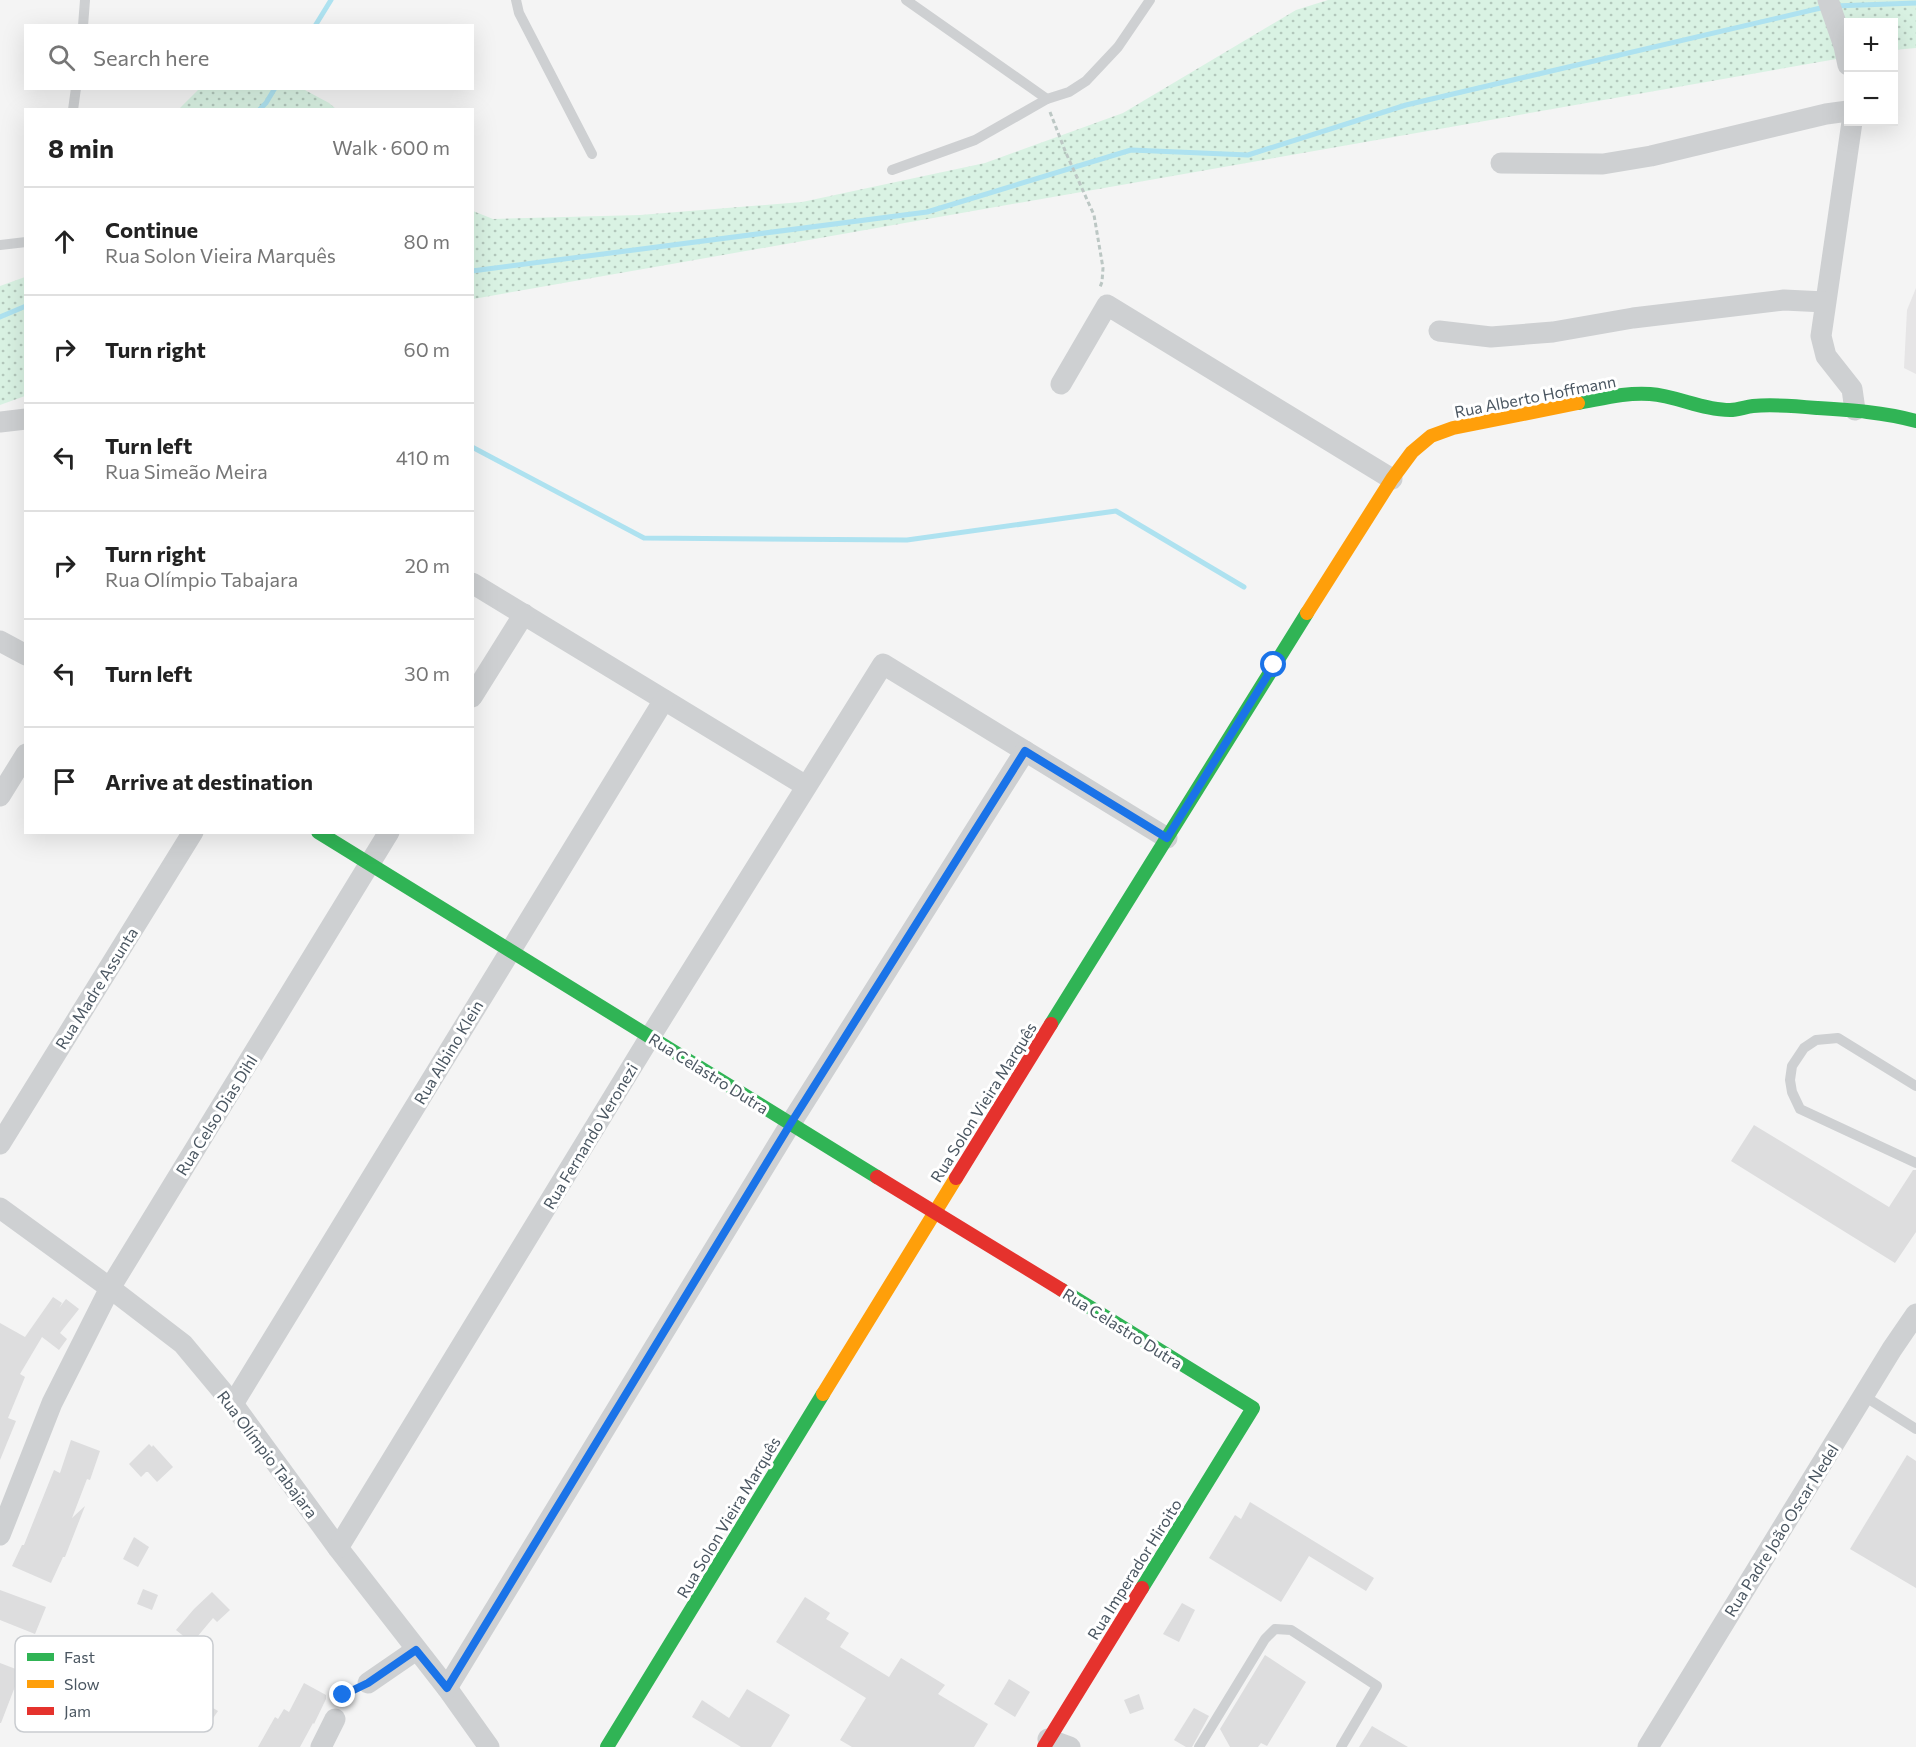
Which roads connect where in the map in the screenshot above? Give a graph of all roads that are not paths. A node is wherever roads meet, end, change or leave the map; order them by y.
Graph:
1 (86, 0) edge
2 (516, 0) edge
3 (906, 0) edge
4 (1150, 0) edge
5 (1828, 0) edge
6 (83, 24) edge
7 (1844, 46) edge
8 (75, 90) edge
9 (1047, 99) junction
10 (73, 108) edge
11 (1844, 112) edge
12 (1851, 126) edge
13 (592, 154) dead end
14 (1501, 163) dead end
15 (892, 170) dead end
16 (24, 242) edge
17 (0, 245) edge
18 (1825, 302) junction
19 (1439, 331) dead end
20 (1061, 384) dead end
21 (1855, 410) junction
22 (24, 419) edge
23 (1916, 421) edge
24 (0, 422) edge
25 (1392, 478) junction
26 (474, 584) edge
27 (524, 614) junction
28 (0, 641) edge
29 (24, 654) edge
30 (474, 694) edge
31 (664, 700) junction
32 (1025, 751) junction
33 (24, 757) edge
34 (806, 786) junction
35 (0, 796) edge
36 (192, 834) edge
37 (321, 834) edge
38 (388, 834) edge
39 (1167, 838) junction
40 (370, 864) junction
41 (510, 950) junction
42 (650, 1037) junction
43 (1916, 1086) edge
44 (791, 1123) junction
45 (0, 1144) edge
46 (1916, 1163) edge
47 (0, 1208) edge
48 (934, 1211) junction
49 (110, 1288) junction
50 (1916, 1314) edge
51 (1864, 1396) junction
52 (233, 1404) junction
53 (1253, 1408) joint
54 (1916, 1429) edge
55 (0, 1535) edge
56 (339, 1548) junction
57 (416, 1650) junction
58 (368, 1683) road end
59 (447, 1688) junction
60 (335, 1719) road end
61 (1046, 1743) edge
62 (321, 1747) edge
63 (489, 1747) edge
64 (607, 1747) edge
65 (1070, 1747) edge
66 (1199, 1747) edge
67 (1341, 1747) edge
68 (1648, 1747) edge

1 - 6 lane
2 - 13 lane
3 - 9 lane
4 - 9 lane
5 - 7 street
8 - 10 lane
9 - 15 lane
11 - 14 street
12 - 18 street
16 - 17 lane
18 - 19 street
18 - 21 street
20 - 25 street
21 - 23 street, Rua Alberto Hoffmann
21 - 25 street, Rua Alberto Hoffmann
22 - 24 street
25 - 39 street, Rua Solon Vieira Marquês
26 - 27 street
27 - 30 street
27 - 31 street
28 - 29 street
31 - 34 street
31 - 41 street, Rua Albino Klein
32 - 34 street, Rua Fernando Veronezi
32 - 39 street
32 - 44 street
33 - 35 street
34 - 42 street, Rua Fernando Veronezi
36 - 45 street, Rua Madre Assunta
37 - 40 street, Rua Celastro Dutra
38 - 40 street, Rua Celso Dias Dihl
39 - 48 street, Rua Solon Vieira Marquês
40 - 41 street, Rua Celastro Dutra
40 - 49 street, Rua Celso Dias Dihl
41 - 42 street, Rua Celastro Dutra
41 - 52 street, Rua Albino Klein
42 - 44 street, Rua Celastro Dutra
42 - 56 street, Rua Fernando Veronezi
43 - 46 lane
44 - 48 street, Rua Celastro Dutra
44 - 59 street
47 - 49 street, Rua Olímpio Tabajara
48 - 53 street, Rua Celastro Dutra
48 - 64 street, Rua Solon Vieira Marquês
49 - 52 street, Rua Olímpio Tabajara
49 - 55 street, Rua Celso Dias Dihl
50 - 51 street, Rua Padre João Oscar Nedel
51 - 54 lane
51 - 68 street, Rua Padre João Oscar Nedel
52 - 56 street, Rua Olímpio Tabajara
53 - 61 street, Rua Imperador Hiroito
56 - 57 street, Rua Olímpio Tabajara
57 - 58 street
57 - 59 street, Rua Olímpio Tabajara
59 - 63 street, Rua Olímpio Tabajara
60 - 62 street
61 - 65 street
66 - 67 lane

